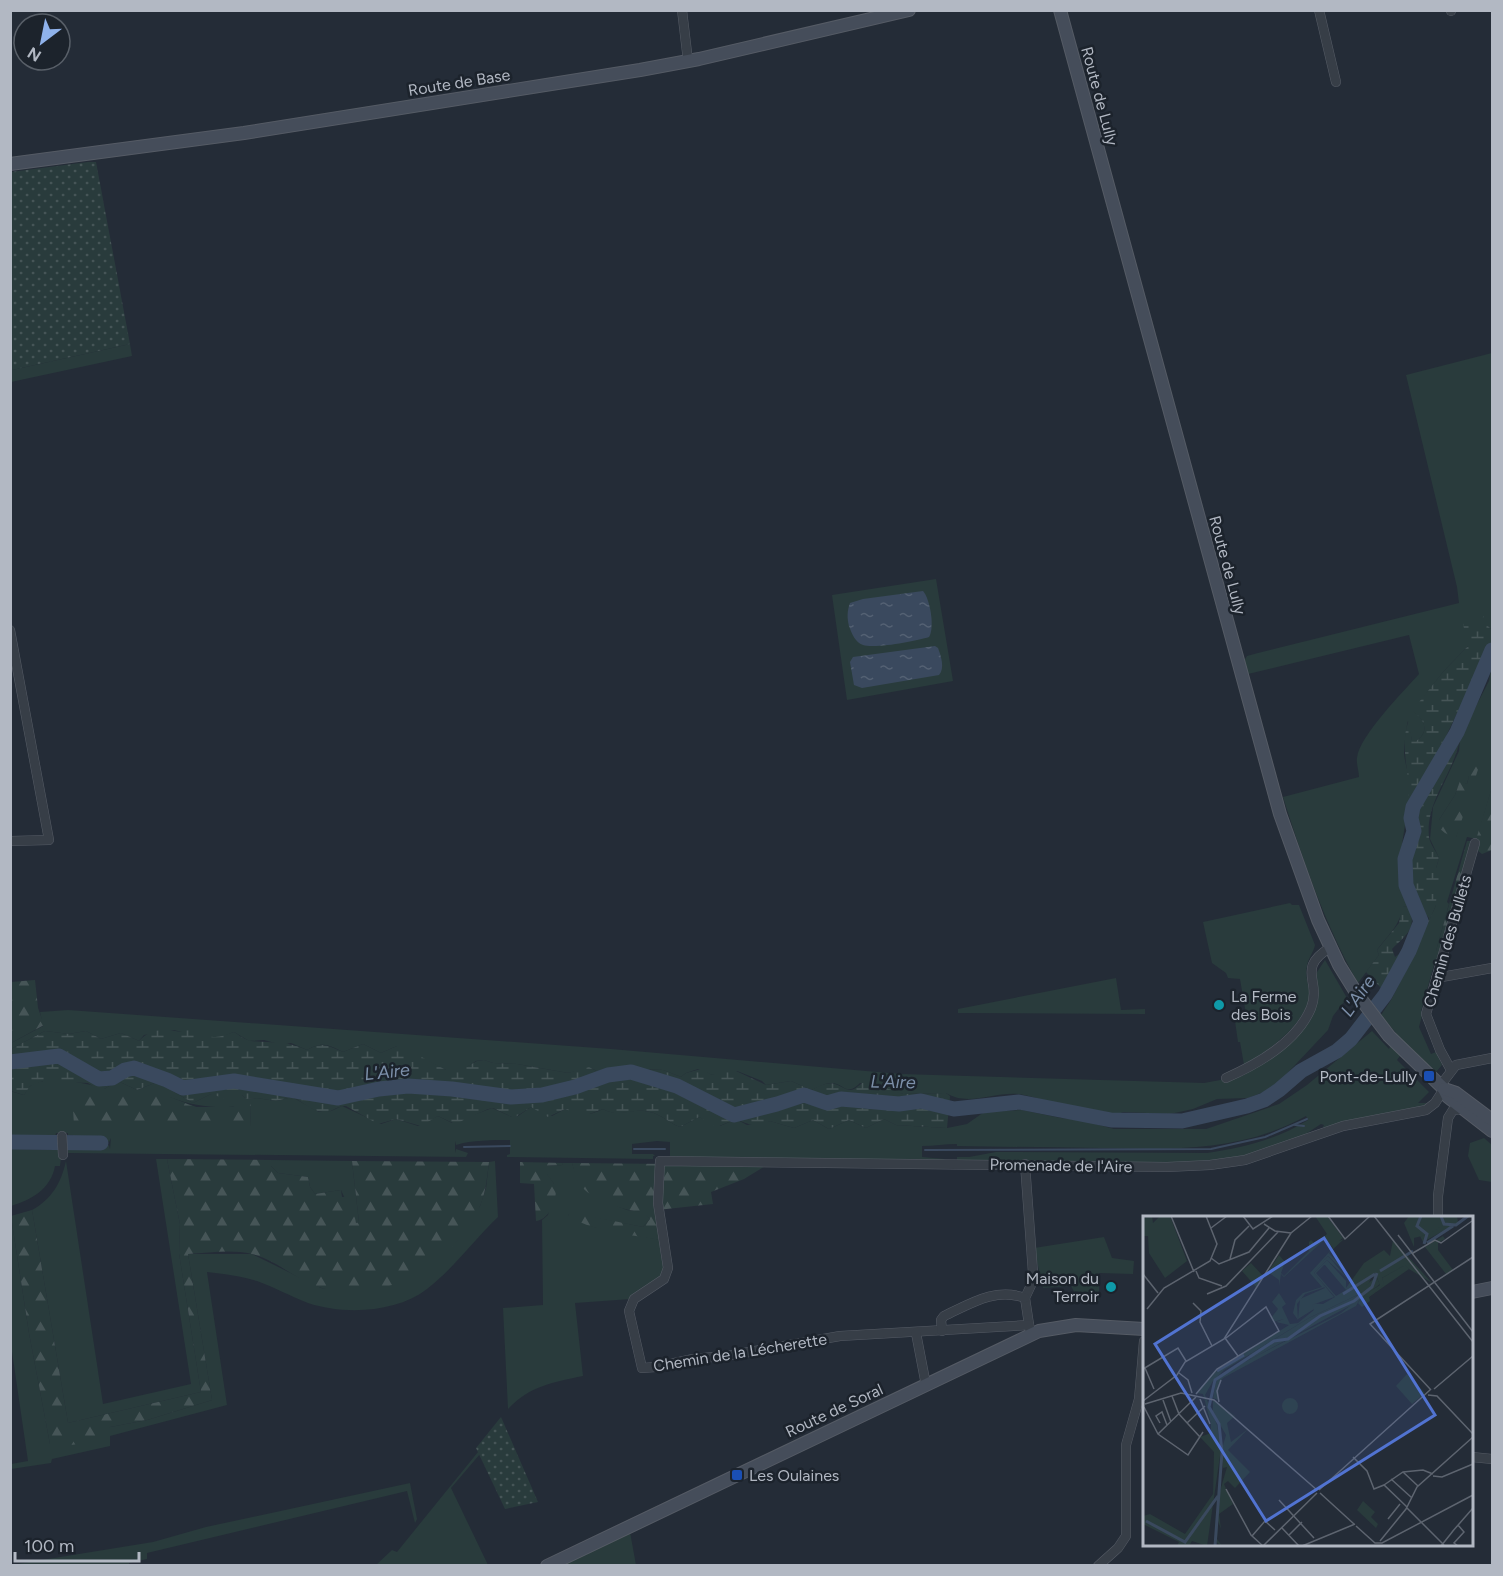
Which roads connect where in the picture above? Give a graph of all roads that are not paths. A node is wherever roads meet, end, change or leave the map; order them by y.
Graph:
1 (682, 10) edge
2 (909, 10) edge
3 (1060, 10) edge
4 (1319, 10) edge
5 (688, 61) junction
6 (1336, 82) dead end
7 (10, 164) edge
8 (10, 630) edge
9 (10, 841) edge
10 (1475, 843) dead end
11 (1330, 946) junction
12 (1492, 968) edge
13 (1436, 978) junction
14 (1492, 1058) edge
15 (1451, 1070) junction
16 (1226, 1078) dead end
17 (1442, 1087) junction
18 (1463, 1109) junction
19 (1492, 1120) edge
20 (1492, 1131) edge
21 (62, 1136) dead end
22 (63, 1152) dead end
23 (660, 1161) joint
24 (1025, 1164) junction
25 (1438, 1216) edge
26 (1492, 1288) edge
27 (1473, 1292) edge
28 (1025, 1298) junction
29 (1143, 1329) edge
30 (1030, 1330) junction
31 (942, 1331) junction
32 (916, 1333) junction
33 (1143, 1353) edge
34 (926, 1385) junction
35 (1473, 1457) edge
36 (1492, 1459) edge
37 (547, 1566) edge
38 (1098, 1566) edge

1 - 5 street
2 - 5 main road, Route de Base
3 - 11 main road, Route de Lully
4 - 6 street
5 - 7 main road, Route de Base
8 - 9 street
10 - 13 street, Chemin des Bullets
11 - 16 street
11 - 17 main road, Route de Lully
12 - 13 street
13 - 15 street, Chemin des Bullets
14 - 15 street
15 - 17 street, Promenade de l'Aire
17 - 18 main road, Route de Lully
17 - 19 main road, Route de Lully
17 - 24 street, Promenade de l'Aire
18 - 20 main road, Route de Lully
18 - 25 street
21 - 22 street
23 - 24 street, Promenade de l'Aire
23 - 32 street, Chemin de la Lécherette
24 - 28 street
26 - 27 main road
28 - 30 street
28 - 31 street
29 - 30 main road, Route de Soral
30 - 31 street, Chemin de la Lécherette
30 - 34 main road, Route de Soral
31 - 32 street, Chemin de la Lécherette
32 - 34 street
33 - 38 street
34 - 37 main road, Route de Soral
35 - 36 street

